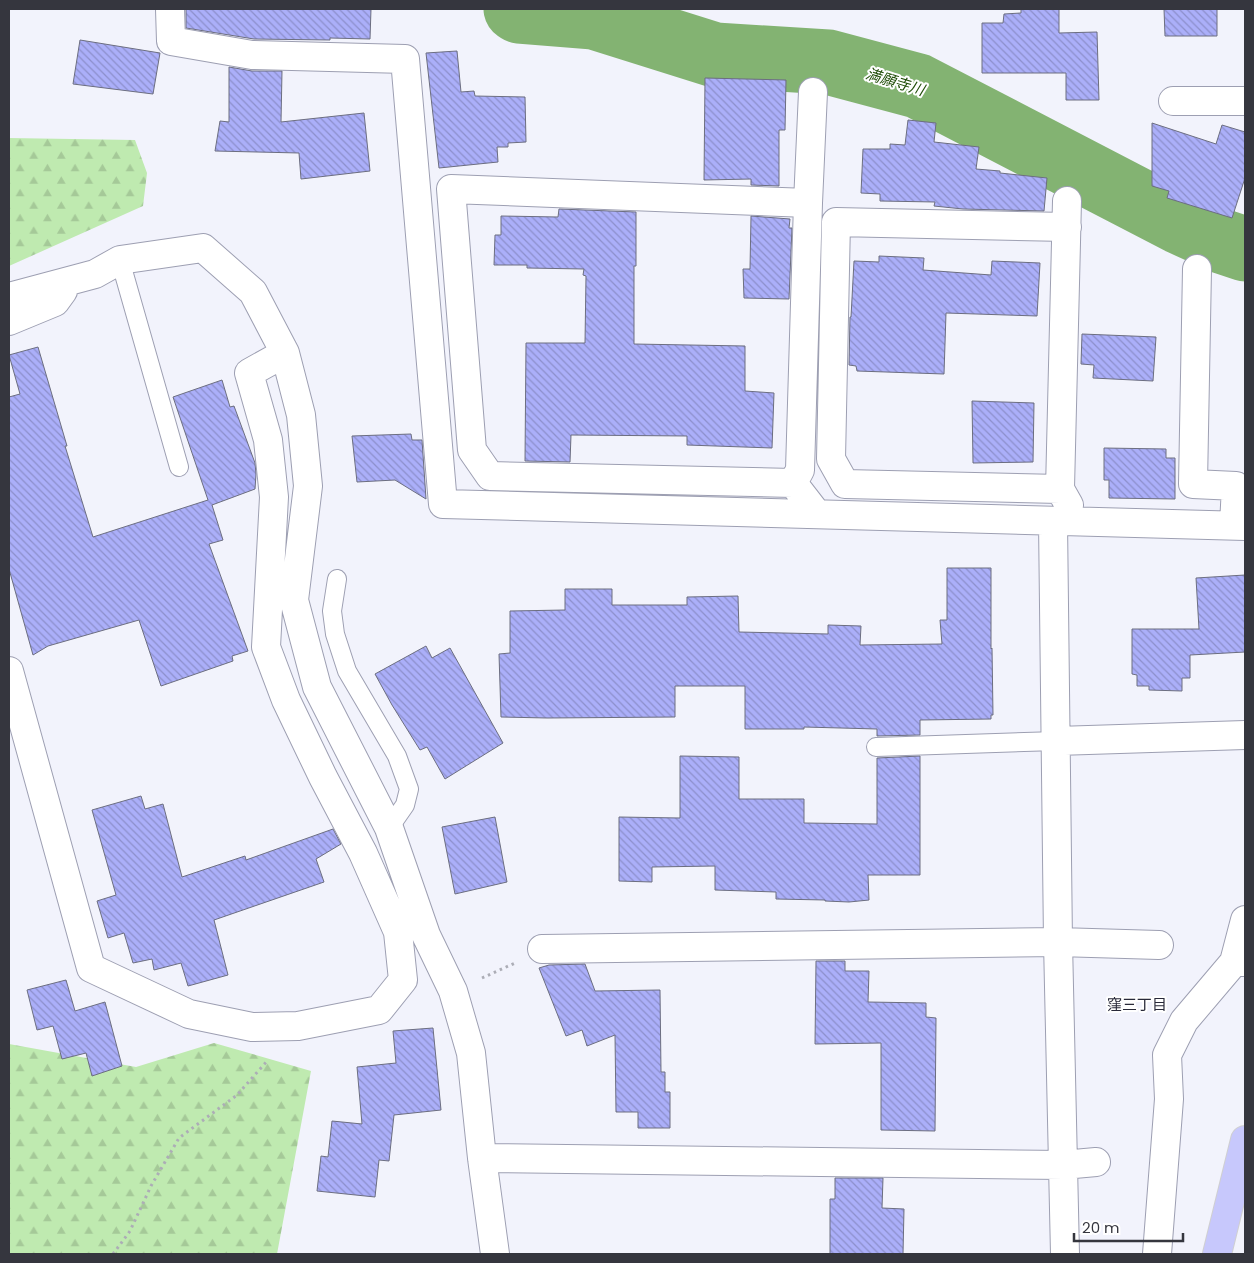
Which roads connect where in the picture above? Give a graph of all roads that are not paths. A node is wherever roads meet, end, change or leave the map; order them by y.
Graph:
1 (170, 9) edge
2 (813, 92) dead end
3 (1173, 101) dead end
4 (1245, 101) edge
5 (808, 203) junction
6 (120, 260) junction
7 (1197, 268) dead end
8 (71, 280) junction
9 (9, 297) edge
10 (9, 321) edge
11 (285, 353) junction
12 (179, 467) dead end
13 (793, 482) junction
14 (1060, 489) junction
15 (817, 514) junction
16 (1066, 521) junction
17 (1240, 526) edge
18 (337, 579) dead end
19 (9, 671) edge
20 (1245, 735) edge
21 (1057, 741) junction
22 (876, 747) dead end
23 (389, 828) junction
24 (1245, 920) edge
25 (1058, 942) junction
26 (1159, 945) dead end
27 (542, 949) road end
28 (1239, 962) edge
29 (1245, 1140) edge
30 (482, 1158) junction
31 (1096, 1162) dead end
32 (1063, 1164) junction
33 (495, 1254) edge
34 (1064, 1254) edge
35 (1157, 1254) edge
36 (1217, 1254) edge

1 - 15 street
2 - 5 street
3 - 4 street
5 - 13 street
5 - 13 street
6 - 8 street
6 - 11 street
6 - 12 lane
7 - 17 street
8 - 9 street
8 - 10 street
11 - 19 street
11 - 23 street
13 - 15 street
14 - 14 street
14 - 16 street
15 - 16 street
16 - 17 street
16 - 21 street
18 - 23 lane
20 - 21 street
21 - 22 lane
21 - 25 street
23 - 30 street
24 - 28 street
25 - 26 street
25 - 27 street
25 - 32 street
28 - 35 street
29 - 36 main road
30 - 32 street
30 - 33 street
31 - 32 street
32 - 34 street

